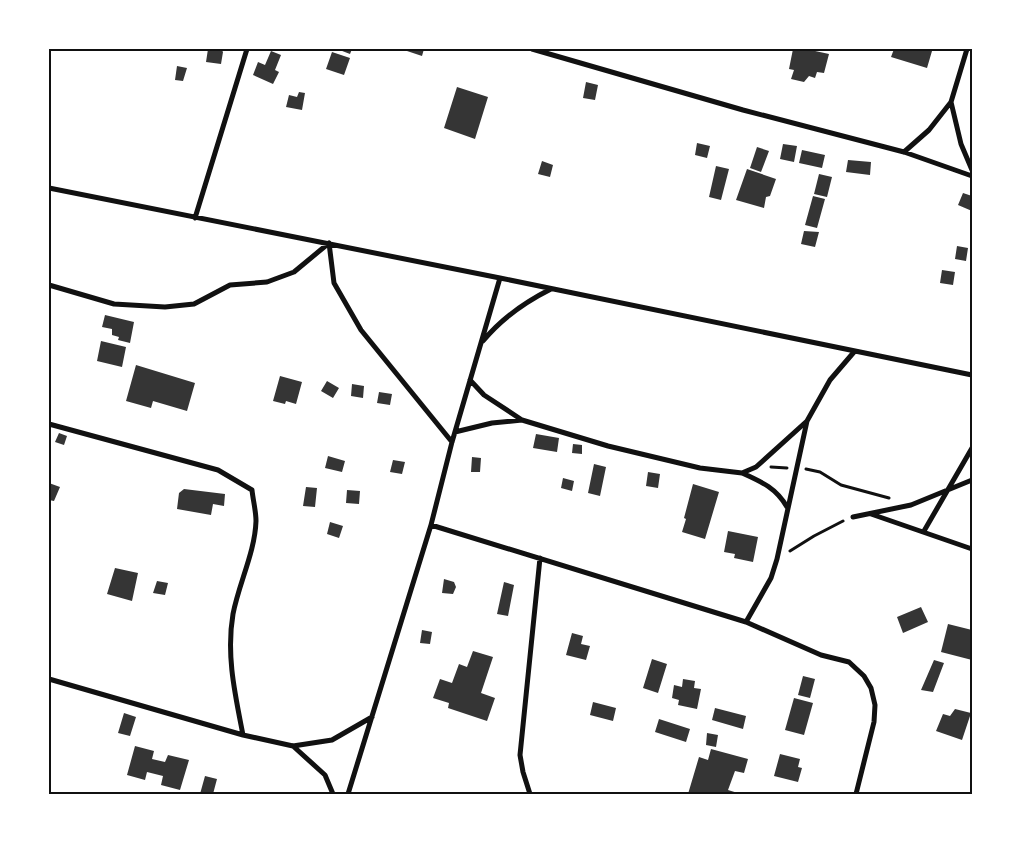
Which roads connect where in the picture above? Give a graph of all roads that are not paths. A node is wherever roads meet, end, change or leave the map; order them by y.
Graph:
1 (247, 49) edge
2 (532, 49) edge
3 (967, 49) edge
4 (951, 102) junction
5 (904, 152) junction
6 (972, 170) edge
7 (972, 176) edge
8 (49, 188) edge
9 (195, 218) junction
10 (329, 243) junction
11 (500, 278) junction
12 (49, 285) edge
13 (552, 289) junction
14 (480, 344) junction
15 (854, 352) junction
16 (972, 375) edge
17 (470, 380) junction
18 (522, 420) junction
19 (807, 421) junction
20 (49, 424) edge
21 (455, 432) junction
22 (452, 442) junction
23 (972, 448) edge
24 (742, 473) junction
25 (972, 480) edge
26 (946, 492) junction
27 (787, 507) junction
28 (871, 514) junction
29 (853, 517) road end
30 (431, 526) junction
31 (924, 531) junction
32 (972, 549) edge
33 (540, 558) junction
34 (746, 622) junction
35 (49, 679) edge
36 (372, 717) junction
37 (243, 735) junction
38 (293, 746) junction
39 (334, 794) edge
40 (348, 794) edge
41 (530, 794) edge
42 (856, 794) edge

1 - 9 street
2 - 5 street
3 - 4 street
4 - 5 street
4 - 6 street
5 - 7 street
8 - 9 street
9 - 10 street
10 - 11 street
10 - 12 street
10 - 22 street
11 - 13 street
11 - 14 street
13 - 14 street
13 - 15 street
14 - 17 street
15 - 16 street
15 - 19 street
17 - 18 street
17 - 21 street
18 - 21 street
18 - 24 street
19 - 24 street
19 - 27 street
20 - 37 street
21 - 22 street
22 - 30 street
23 - 26 street
24 - 27 street
25 - 26 street
26 - 28 street
26 - 31 street
27 - 34 street
28 - 29 street
28 - 31 street
30 - 33 street
30 - 36 street
31 - 32 street
33 - 34 street
33 - 41 street
34 - 42 street
35 - 37 street
36 - 38 street
36 - 40 street
37 - 38 street
38 - 39 street

